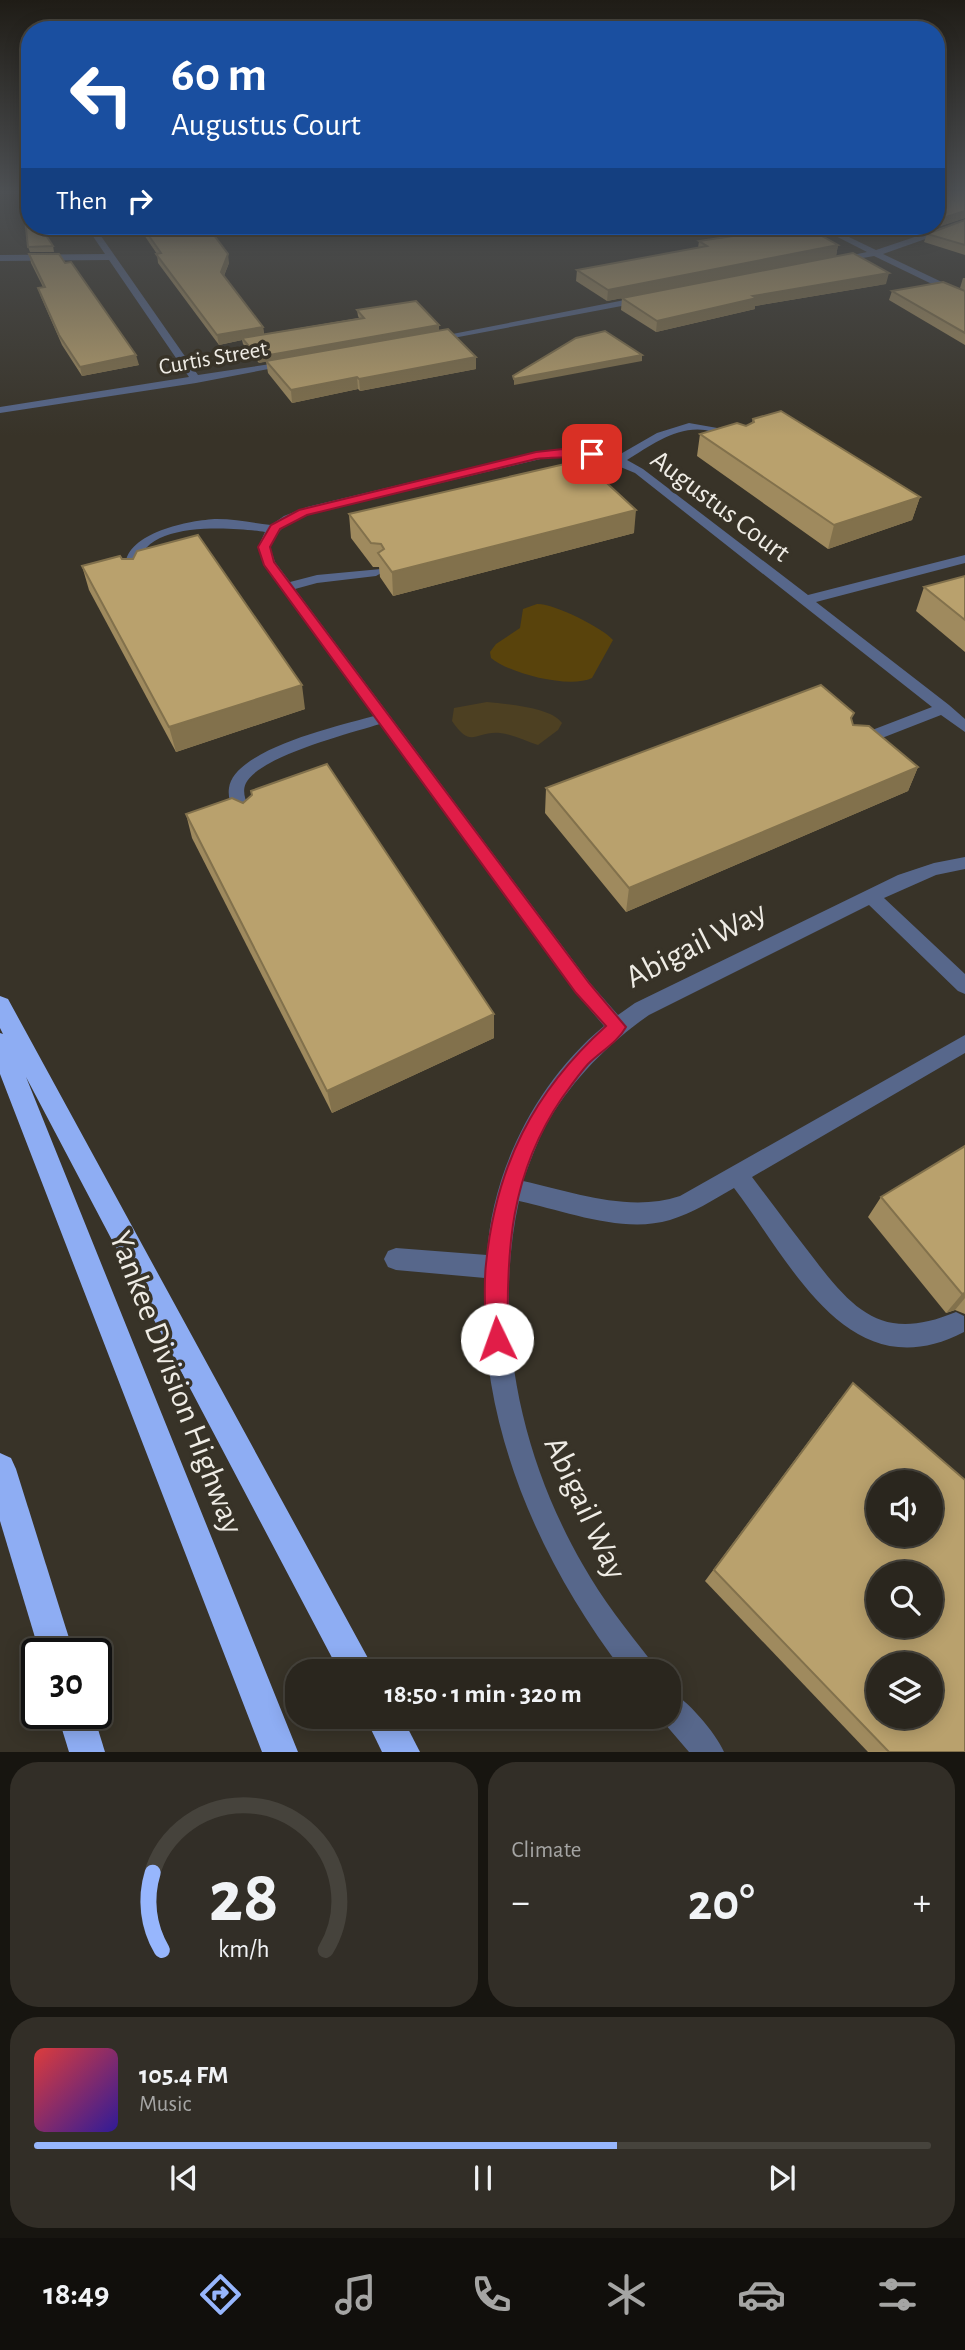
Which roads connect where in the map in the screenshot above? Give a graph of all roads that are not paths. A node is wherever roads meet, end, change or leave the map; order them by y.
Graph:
1 (121, 273) edge
2 (917, 273) edge
3 (965, 297) edge
4 (653, 298) edge
5 (419, 342) edge
6 (296, 363) edge
7 (196, 380) junction
8 (0, 410) edge
9 (741, 443) edge
10 (618, 460) junction
11 (273, 529) junction
12 (965, 559) edge
13 (376, 572) edge
14 (134, 577) edge
15 (286, 587) junction
16 (806, 600) junction
17 (944, 708) junction
18 (383, 718) junction
19 (965, 727) edge
20 (853, 744) edge
21 (247, 819) edge
22 (965, 863) edge
23 (871, 896) junction
24 (965, 986) edge
25 (0, 1006) edge
26 (617, 1027) junction
27 (0, 1043) edge
28 (965, 1043) edge
29 (737, 1175) junction
30 (509, 1188) junction
31 (396, 1259) dead end
32 (496, 1267) junction
33 (956, 1324) dead end
34 (0, 1469) edge
35 (52, 1638) edge
36 (352, 1659) edge
37 (632, 1659) edge
38 (681, 1720) edge
39 (80, 1729) edge
40 (390, 1729) edge
41 (87, 1752) edge
42 (280, 1752) edge
43 (402, 1752) edge
44 (709, 1752) edge

1 - 7 street
2 - 3 street
4 - 5 street
6 - 7 street, Curtis Street
7 - 8 street, Curtis Street
9 - 10 street
10 - 11 street, Augustus Court
10 - 16 street, Augustus Court
11 - 14 street
11 - 15 street
12 - 16 street
13 - 15 street
15 - 18 street
16 - 17 street, Augustus Court
17 - 19 street, Augustus Court
17 - 20 street
18 - 21 street
18 - 26 street
22 - 23 street, Abigail Way
23 - 24 street
23 - 26 street, Abigail Way
25 - 36 highway
26 - 30 street, Abigail Way
27 - 42 highway, Yankee Division Highway
28 - 29 street
29 - 30 street
29 - 33 street
30 - 32 street, Abigail Way
31 - 32 street
32 - 37 street, Abigail Way
34 - 35 highway
38 - 44 street
39 - 41 highway
40 - 43 highway

